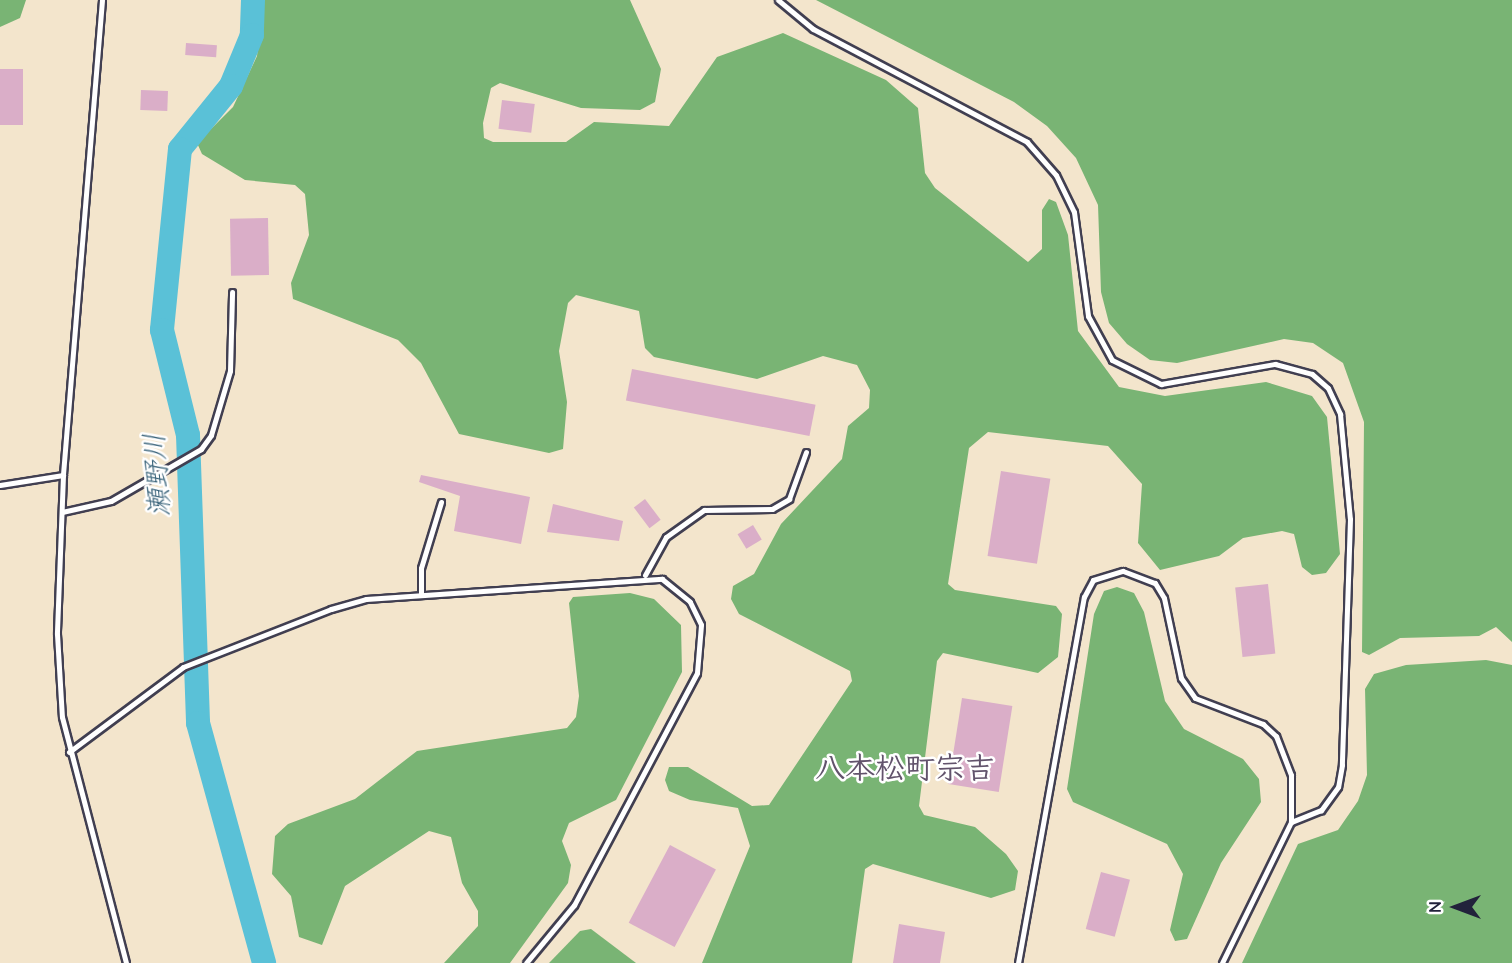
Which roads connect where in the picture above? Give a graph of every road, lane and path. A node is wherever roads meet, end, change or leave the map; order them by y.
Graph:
1 (102, 0) edge
2 (778, 0) edge
3 (232, 292) dead end
4 (806, 452) dead end
5 (63, 475) junction
6 (0, 485) edge
7 (441, 502) dead end
8 (62, 512) junction
9 (645, 575) junction
10 (421, 595) junction
11 (69, 752) junction
12 (1291, 822) junction
13 (126, 963) edge
14 (526, 963) edge
15 (1018, 963) edge
16 (1222, 963) edge

1 - 5 lane
2 - 12 lane
3 - 8 lane
4 - 9 lane
5 - 6 lane
5 - 8 lane
7 - 10 lane
8 - 11 lane
9 - 10 lane
9 - 14 lane
10 - 11 lane
11 - 13 lane
12 - 15 lane
12 - 16 lane

